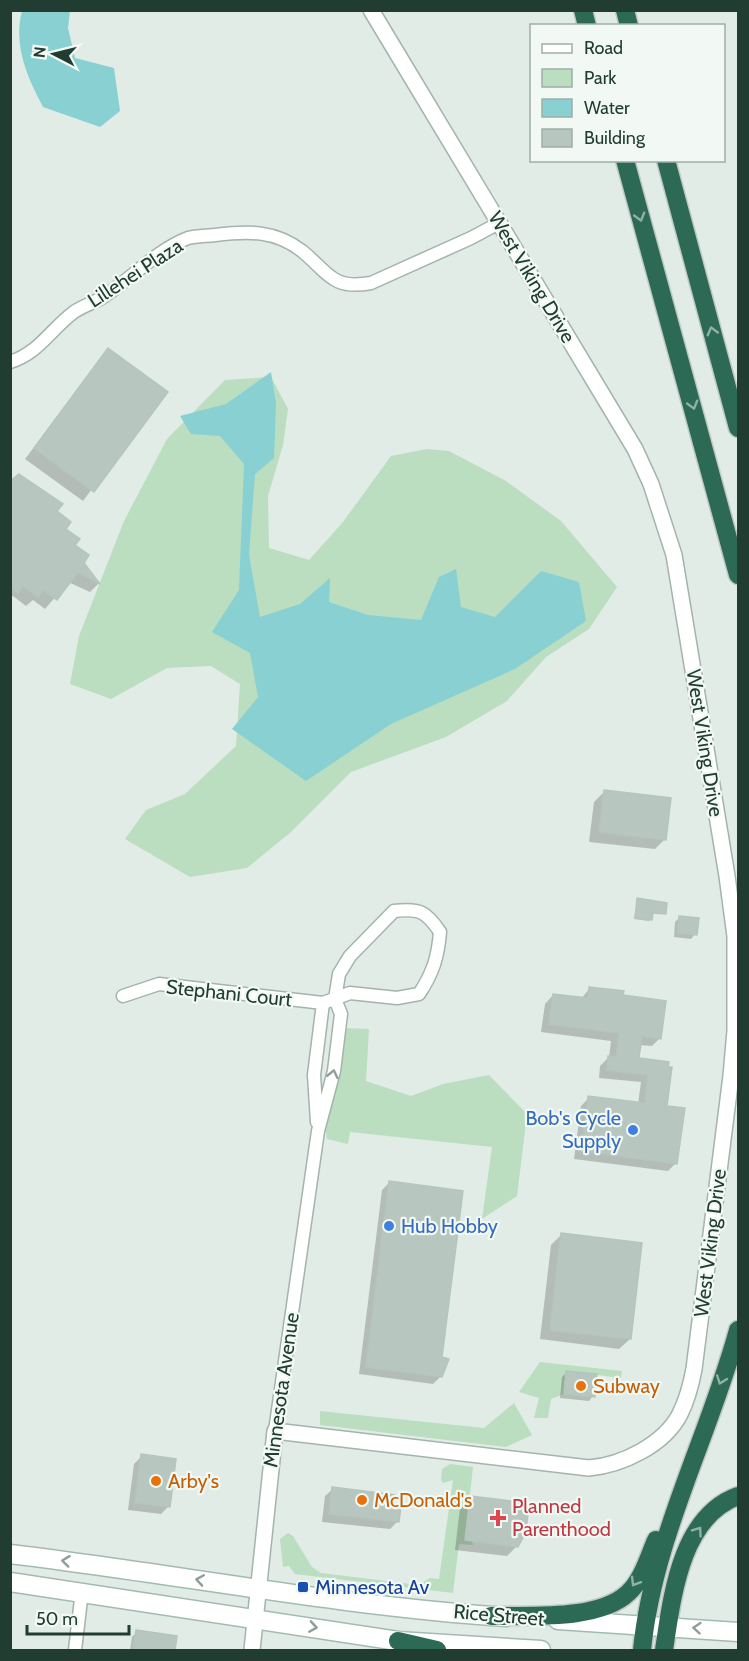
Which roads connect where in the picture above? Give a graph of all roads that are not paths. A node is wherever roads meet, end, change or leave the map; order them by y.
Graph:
1 (371, 10) edge
2 (626, 162) edge
3 (667, 162) edge
4 (499, 223) junction
5 (10, 362) edge
6 (738, 428) edge
7 (738, 575) edge
8 (123, 996) dead end
9 (335, 999) junction
10 (323, 1003) junction
11 (318, 1131) junction
12 (738, 1329) edge
13 (275, 1431) junction
14 (687, 1473) junction
15 (738, 1496) edge
16 (10, 1554) edge
17 (10, 1582) edge
18 (258, 1589) junction
19 (82, 1591) junction
20 (491, 1616) junction
21 (255, 1617) junction
22 (644, 1625) junction
23 (668, 1625) junction
24 (732, 1631) edge
25 (398, 1641) junction
26 (75, 1650) edge
27 (252, 1650) edge
28 (437, 1650) edge
29 (541, 1650) edge
30 (642, 1650) edge
31 (664, 1650) edge

1 - 4 street, West Viking Drive
2 -> 7 highway
6 -> 3 highway
4 - 5 street, Lillehei Plaza
4 - 13 street, West Viking Drive
8 - 10 street, Stephani Court
9 - 9 street, Stephani Court
9 - 10 street, Stephani Court
11 -> 9 street, Minnesota Avenue
10 - 11 street, Minnesota Avenue
11 - 13 street, Minnesota Avenue
12 -> 14 highway
13 - 18 street, Minnesota Avenue
14 -> 20 highway
14 - 22 highway
23 -> 15 highway
18 -> 16 main road, Rice Street
17 - 19 main road, Rice Street
18 - 20 main road, Rice Street
18 - 21 street, Minnesota Avenue
19 - 21 main road, Rice Street
19 - 26 street
20 - 22 main road, Rice Street
21 -> 25 main road, Rice Street
21 - 27 street, Minnesota Avenue
22 - 23 main road, Rice Street
22 - 30 highway
24 -> 23 main road, Rice Street
23 - 31 highway
25 - 28 highway
25 - 29 main road, Rice Street

